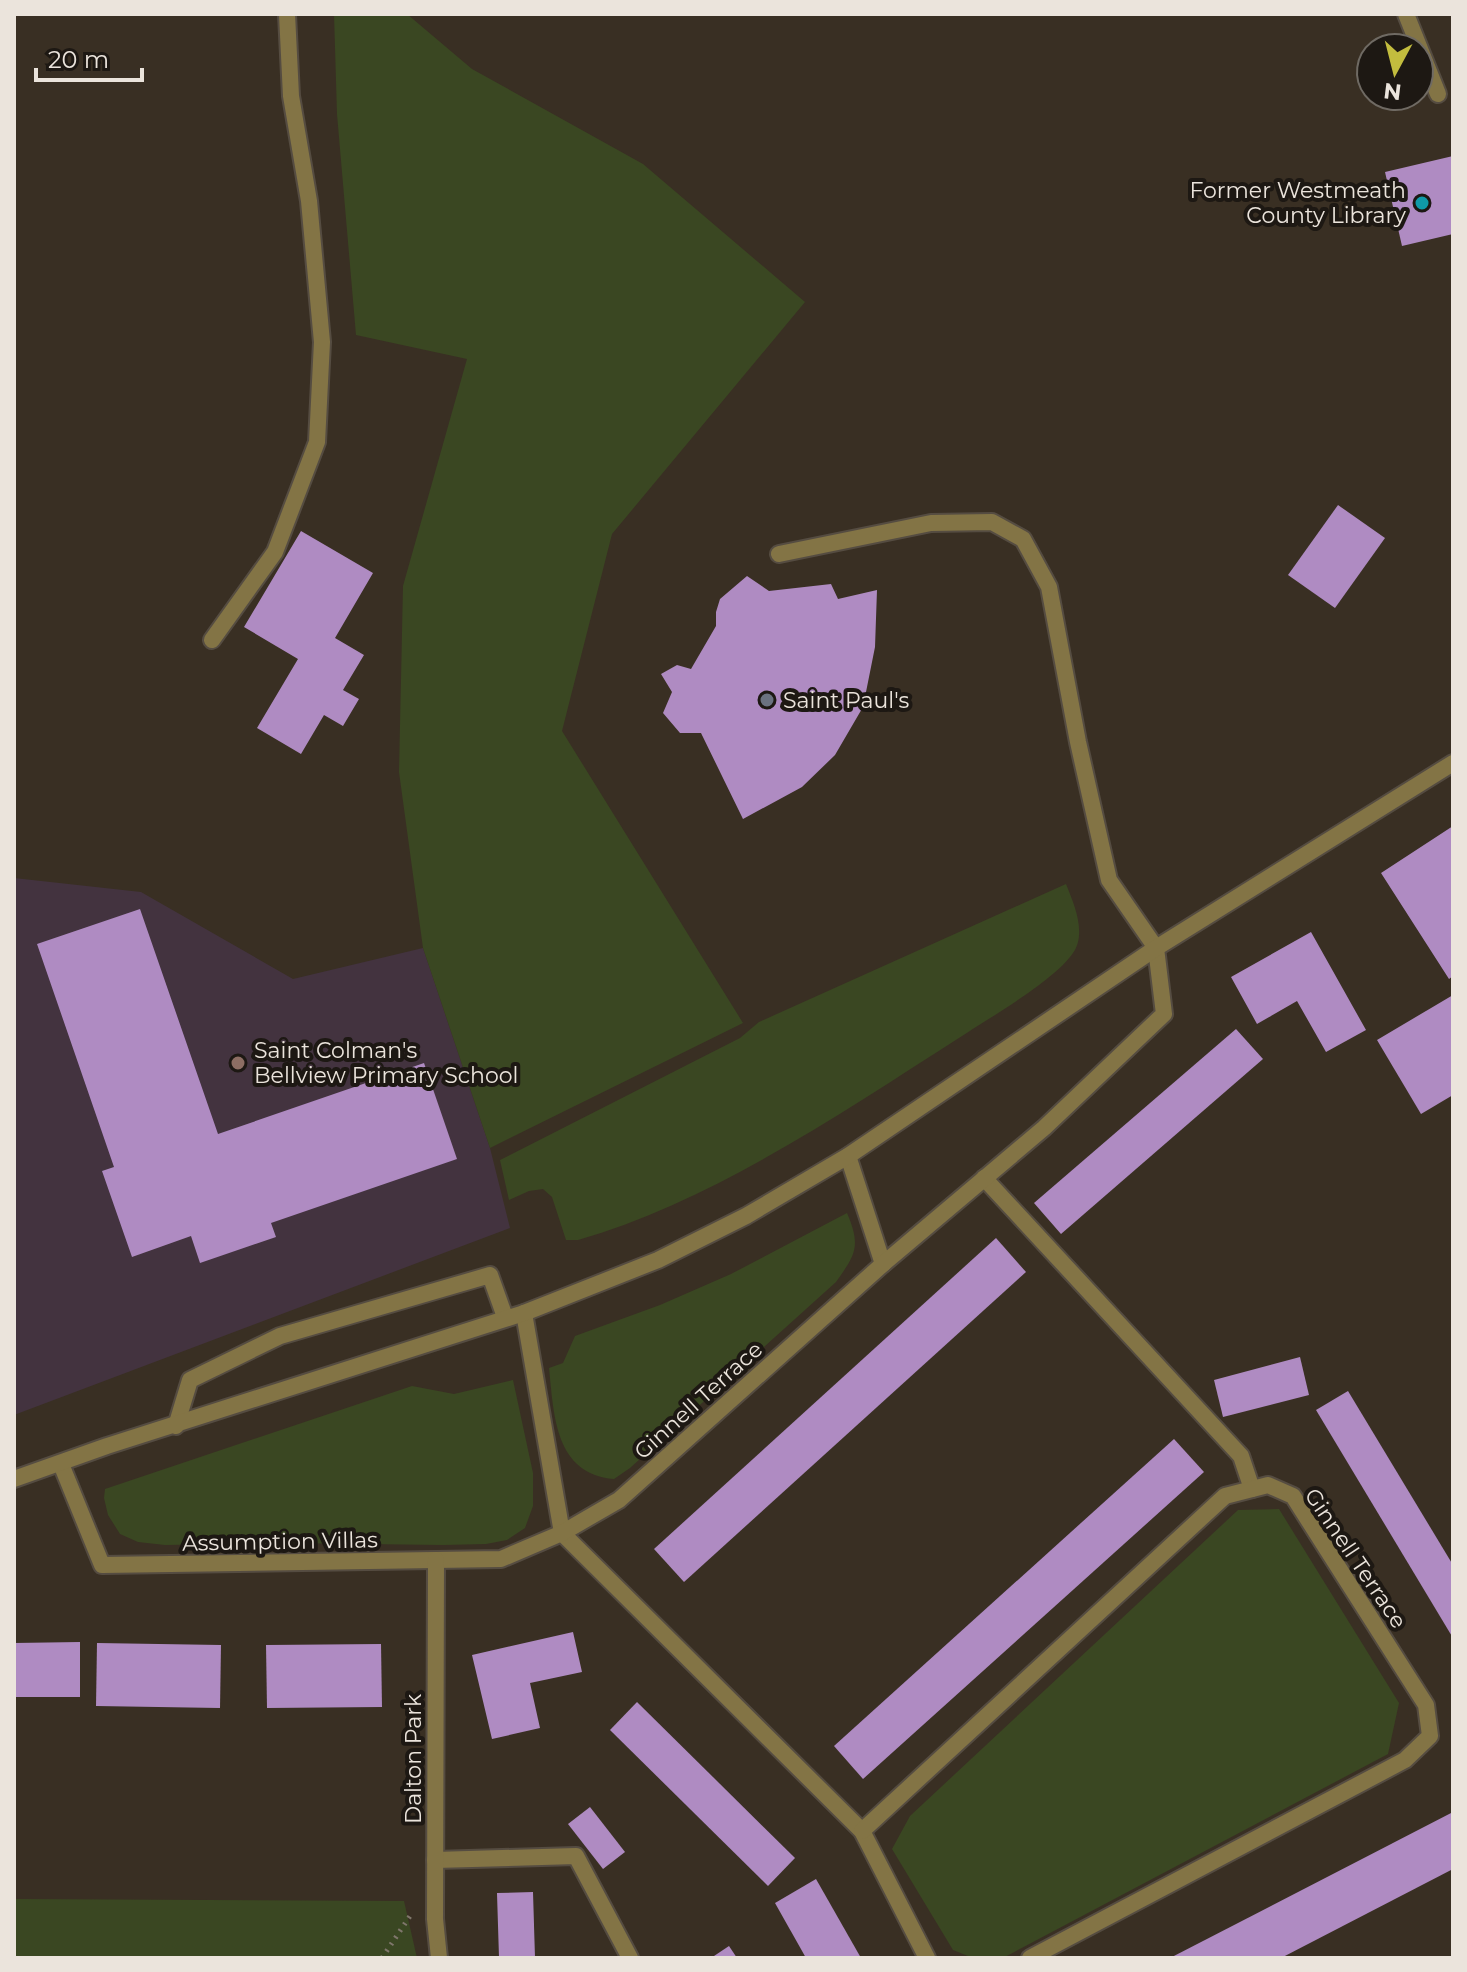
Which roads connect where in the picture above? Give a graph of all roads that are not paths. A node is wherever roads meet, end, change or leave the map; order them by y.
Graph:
1 (287, 14) edge
2 (1406, 14) edge
3 (1438, 94) dead end
4 (779, 554) dead end
5 (212, 640) dead end
6 (1453, 763) edge
7 (1156, 948) junction
8 (848, 1156) junction
9 (984, 1178) junction
10 (883, 1264) junction
11 (524, 1313) junction
12 (505, 1317) junction
13 (176, 1426) junction
14 (61, 1464) junction
15 (14, 1479) edge
16 (1252, 1489) junction
17 (562, 1533) junction
18 (436, 1560) junction
19 (862, 1831) junction
20 (435, 1860) junction
21 (439, 1958) edge
22 (630, 1958) edge
23 (927, 1958) edge
24 (1030, 1958) edge

1 - 5 street
2 - 3 street
4 - 7 street
6 - 7 street
7 - 8 street
7 - 9 street, Ginnell Terrace
8 - 10 street
8 - 11 street
9 - 10 street, Ginnell Terrace
9 - 16 street
10 - 17 street, Ginnell Terrace
11 - 12 street
11 - 17 street
12 - 13 street
12 - 13 street
13 - 14 street
14 - 15 street
14 - 18 street, Assumption Villas
16 - 19 street
16 - 24 street, Ginnell Terrace
17 - 18 street, Assumption Villas
17 - 19 street
18 - 20 street, Dalton Park
19 - 23 street
20 - 21 street, Dalton Park
20 - 22 street

